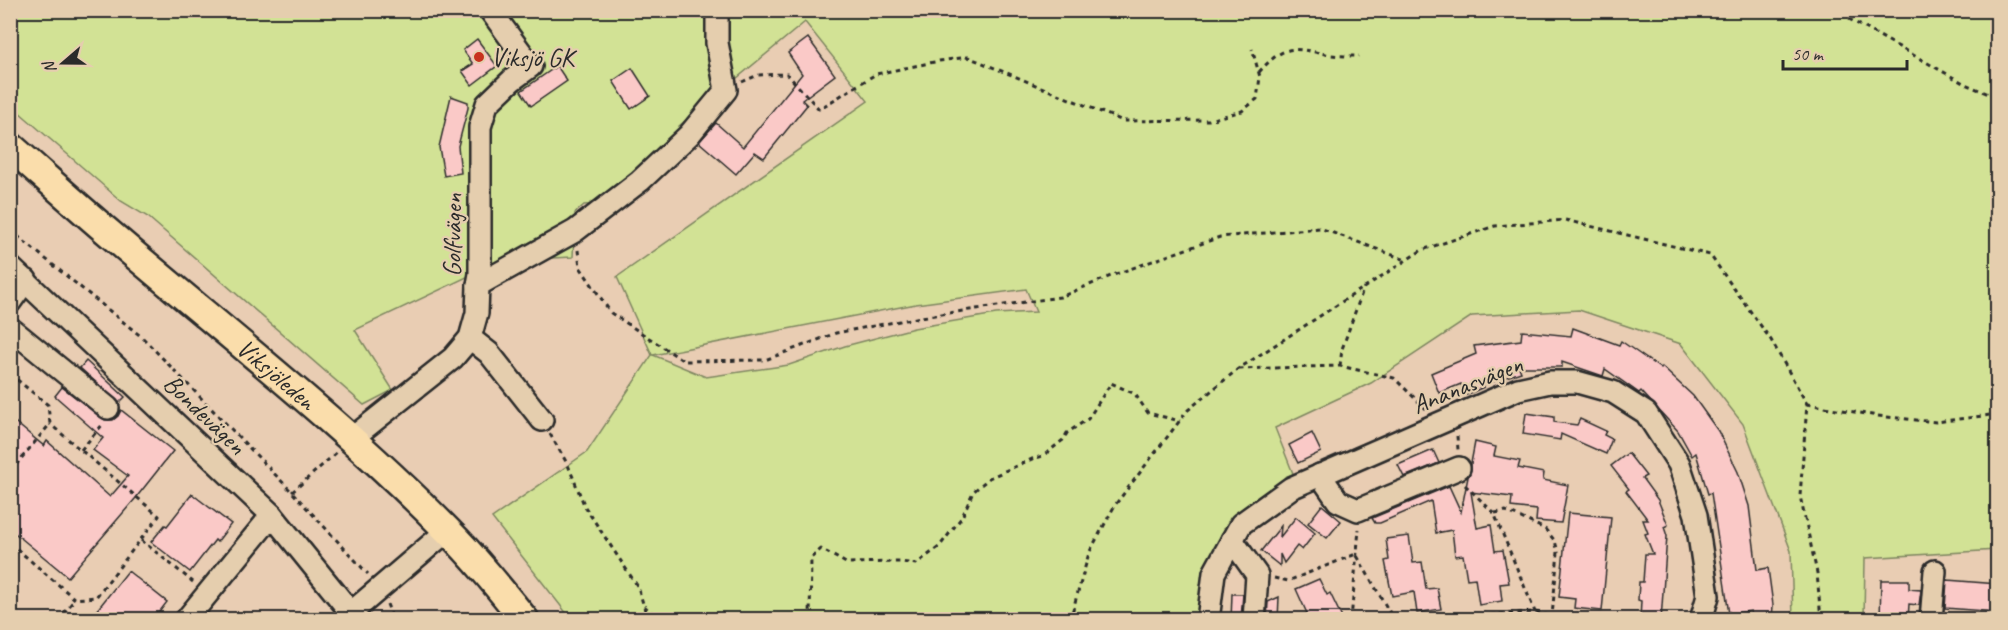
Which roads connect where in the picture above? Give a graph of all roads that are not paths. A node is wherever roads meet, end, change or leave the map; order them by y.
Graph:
1 (490, 10) edge
2 (717, 10) edge
3 (10, 146) edge
4 (18, 273) edge
5 (478, 285) junction
6 (10, 302) edge
7 (10, 328) edge
8 (470, 338) junction
9 (108, 408) road end
10 (542, 420) road end
11 (351, 439) junction
12 (1459, 468) road end
13 (1320, 476) junction
14 (272, 515) junction
15 (448, 530) junction
16 (1232, 540) junction
17 (1935, 571) dead end
18 (354, 616) edge
19 (186, 620) edge
20 (525, 620) edge
21 (1208, 620) edge
22 (1254, 620) edge
23 (1701, 620) edge
24 (1931, 620) edge

1 - 5 street, Golfvägen
2 - 5 street
3 - 11 main road, Viksjöleden
4 - 6 street
4 - 14 street, Bondevägen
5 - 8 street, Golfvägen
7 - 9 street
8 - 10 street
8 - 11 street, Golfvägen
11 - 15 main road, Viksjöleden
12 - 13 street
13 - 16 street, Ananasvägen
13 - 23 street, Ananasvägen
14 - 18 street, Bondevägen
14 - 19 street
15 - 18 street, Bondevägen
15 - 20 main road, Viksjöleden
16 - 21 street, Ananasvägen
16 - 22 street
17 - 24 street

